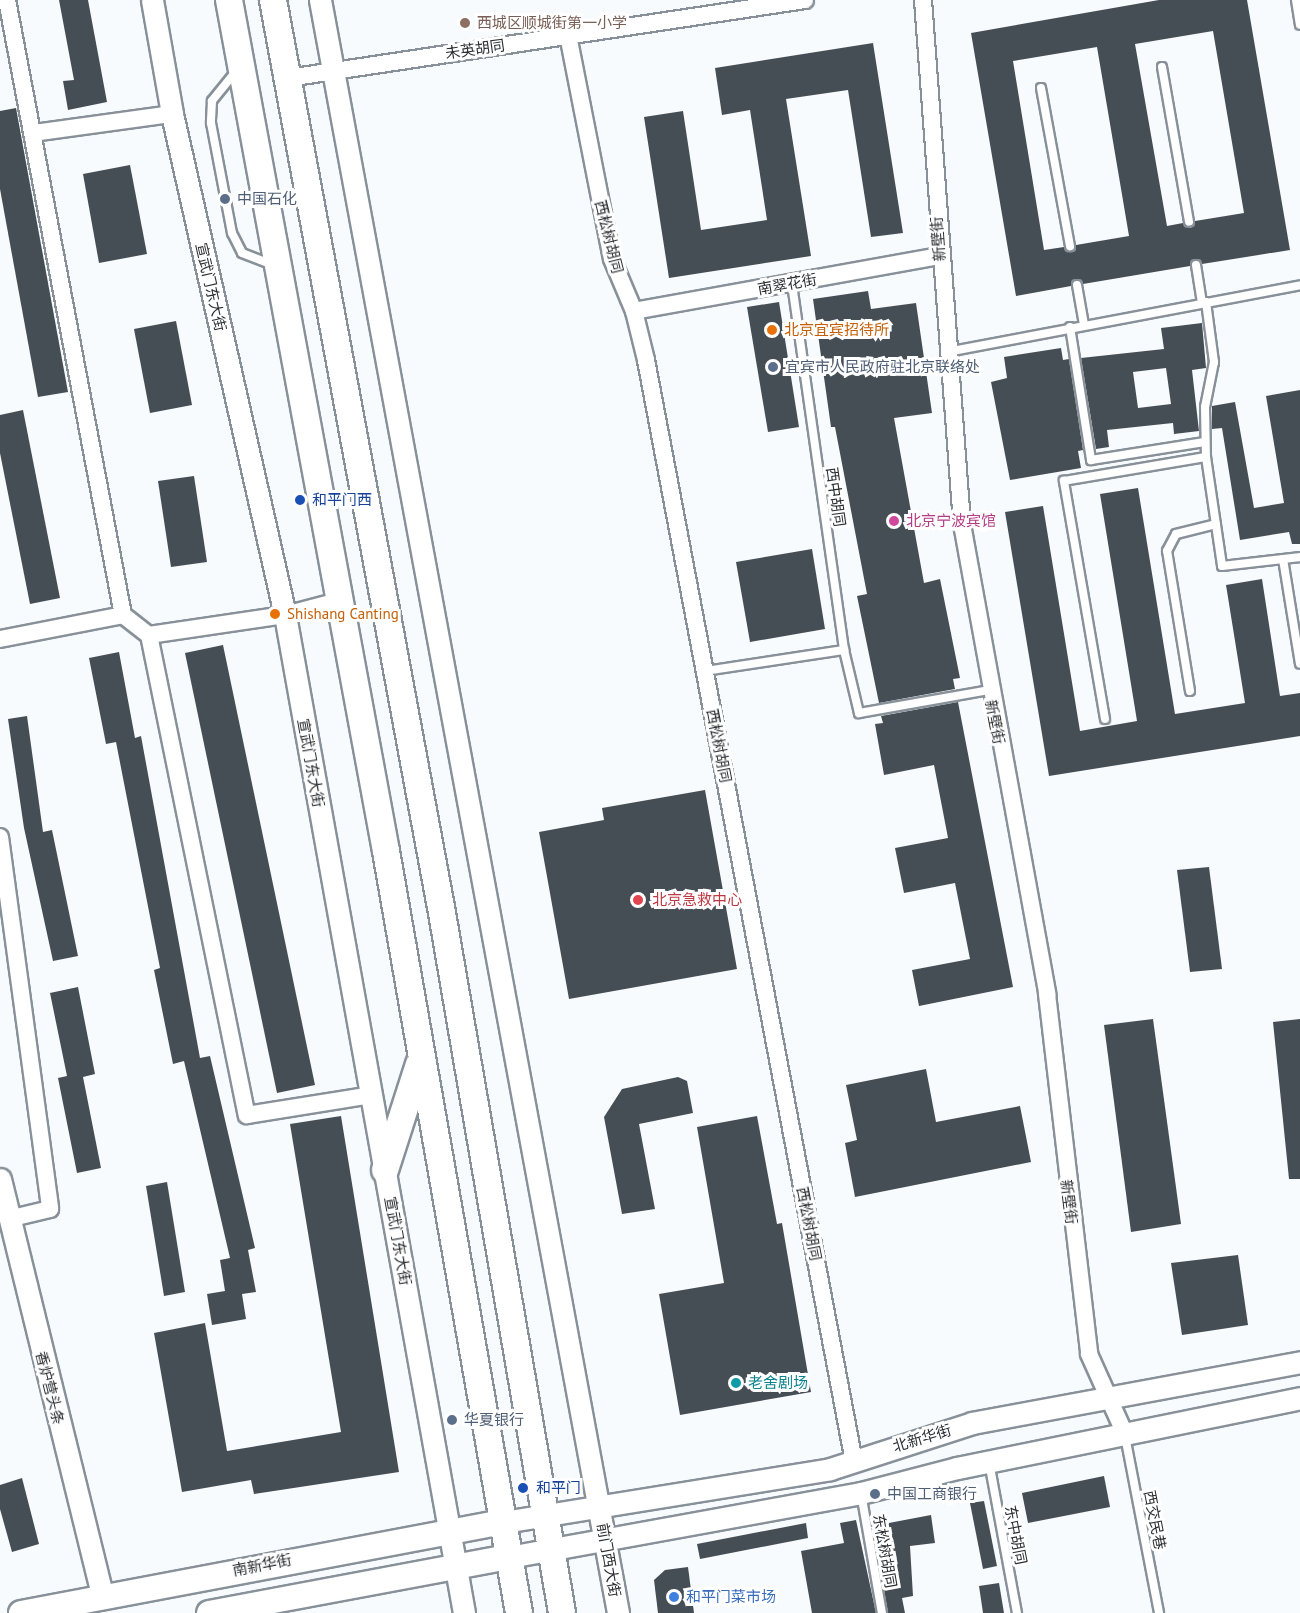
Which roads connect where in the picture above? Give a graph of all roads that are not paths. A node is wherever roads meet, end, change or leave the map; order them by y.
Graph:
1 (7, 0) edge
2 (152, 0) edge
3 (229, 0) edge
4 (273, 0) edge
5 (320, 0) edge
6 (805, 0) edge
7 (922, 0) edge
8 (1296, 0) edge
9 (1300, 25) edge
10 (568, 35) junction
11 (241, 65) junction
12 (1162, 67) dead end
13 (334, 69) junction
14 (288, 78) junction
15 (1041, 88) dead end
16 (172, 114) junction
17 (33, 133) junction
18 (1189, 222) dead end
19 (1070, 246) dead end
20 (939, 256) junction
21 (1197, 265) dead end
22 (277, 266) junction
23 (792, 284) junction
24 (1077, 285) dead end
25 (1300, 285) edge
26 (1204, 302) junction
27 (634, 311) junction
28 (1084, 323) junction
29 (1070, 327) junction
30 (947, 352) junction
31 (1205, 442) junction
32 (1206, 457) junction
33 (1216, 524) junction
34 (1300, 557) edge
35 (1283, 559) junction
36 (338, 601) junction
37 (123, 615) junction
38 (285, 615) junction
39 (149, 635) junction
40 (0, 639) edge
41 (844, 650) junction
42 (1300, 664) edge
43 (705, 671) junction
44 (989, 690) junction
45 (1190, 692) dead end
46 (1105, 719) dead end
47 (0, 837) edge
48 (420, 1060) junction
49 (372, 1095) junction
50 (385, 1170) junction
51 (0, 1179) edge
52 (8, 1219) junction
53 (1300, 1362) edge
54 (1108, 1398) junction
55 (1300, 1398) edge
56 (1124, 1432) junction
57 (989, 1461) junction
58 (854, 1462) junction
59 (861, 1493) junction
60 (600, 1508) junction
61 (544, 1516) junction
62 (504, 1522) junction
63 (449, 1530) junction
64 (606, 1538) junction
65 (550, 1549) junction
66 (509, 1557) junction
67 (455, 1568) junction
68 (103, 1597) junction
69 (21, 1613) edge
70 (209, 1613) edge
71 (464, 1613) edge
72 (519, 1613) edge
73 (562, 1613) edge
74 (618, 1613) edge
75 (882, 1613) edge
76 (1017, 1613) edge
77 (1159, 1613) edge

1 - 17 street
2 - 16 street, 宣武门东大街
3 - 11 main road
4 - 14 main road
5 - 13 street
6 - 10 street, 未英胡同
7 - 20 street, 新壁街
8 - 9 lane
10 - 13 street, 未英胡同
10 - 27 street, 西松树胡同
11 - 22 main road
11 - 22 lane
12 - 18 lane
13 - 14 street, 未英胡同
13 - 60 street
14 - 61 main road
15 - 19 lane
16 - 17 street
16 - 38 street, 宣武门东大街
17 - 37 street
20 - 23 street, 南翠花街
20 - 30 street, 新壁街
21 - 26 lane
22 - 36 main road
23 - 27 street, 南翠花街
23 - 41 lane, 西中胡同
24 - 28 lane
25 - 26 lane
26 - 28 lane
26 - 31 lane
27 - 43 street, 西松树胡同
28 - 29 lane
29 - 30 lane
29 - 31 lane
30 - 44 street, 新壁街
31 - 32 lane
32 - 33 lane
32 - 46 lane
33 - 35 lane
33 - 45 lane
34 - 35 lane
35 - 42 lane
36 - 38 street
36 - 48 main road
37 - 39 street
37 - 40 street
38 - 39 street
38 - 49 street, 宣武门东大街
39 - 49 street
41 - 43 lane
41 - 44 lane, 西中胡同
43 - 58 street, 西松树胡同
44 - 54 street, 新壁街
47 - 52 street
48 - 50 main road
48 - 62 main road
49 - 50 street, 宣武门东大街
50 - 63 street, 宣武门东大街
51 - 52 street, 香炉营头条
52 - 68 street, 香炉营头条
53 - 54 street, 北新华街
54 - 56 street, 新壁街
54 - 58 street, 北新华街
55 - 56 street
56 - 57 street
56 - 77 lane, 西交民巷
57 - 59 street
57 - 76 lane, 东中胡同
58 - 60 street, 北新华街
59 - 64 street
59 - 75 lane, 东松树胡同
60 - 61 street, 北新华街
60 - 64 street, 前门西大街
61 - 62 street, 北新华街
61 - 65 main road
62 - 63 main road, 南新华街
62 - 66 main road
63 - 67 street, 宣武门东大街
63 - 68 main road, 南新华街
64 - 65 street
64 - 74 street, 前门西大街
65 - 66 street
65 - 73 main road
66 - 67 main road
66 - 72 main road
67 - 70 main road
67 - 71 street
68 - 69 main road, 南新华街

